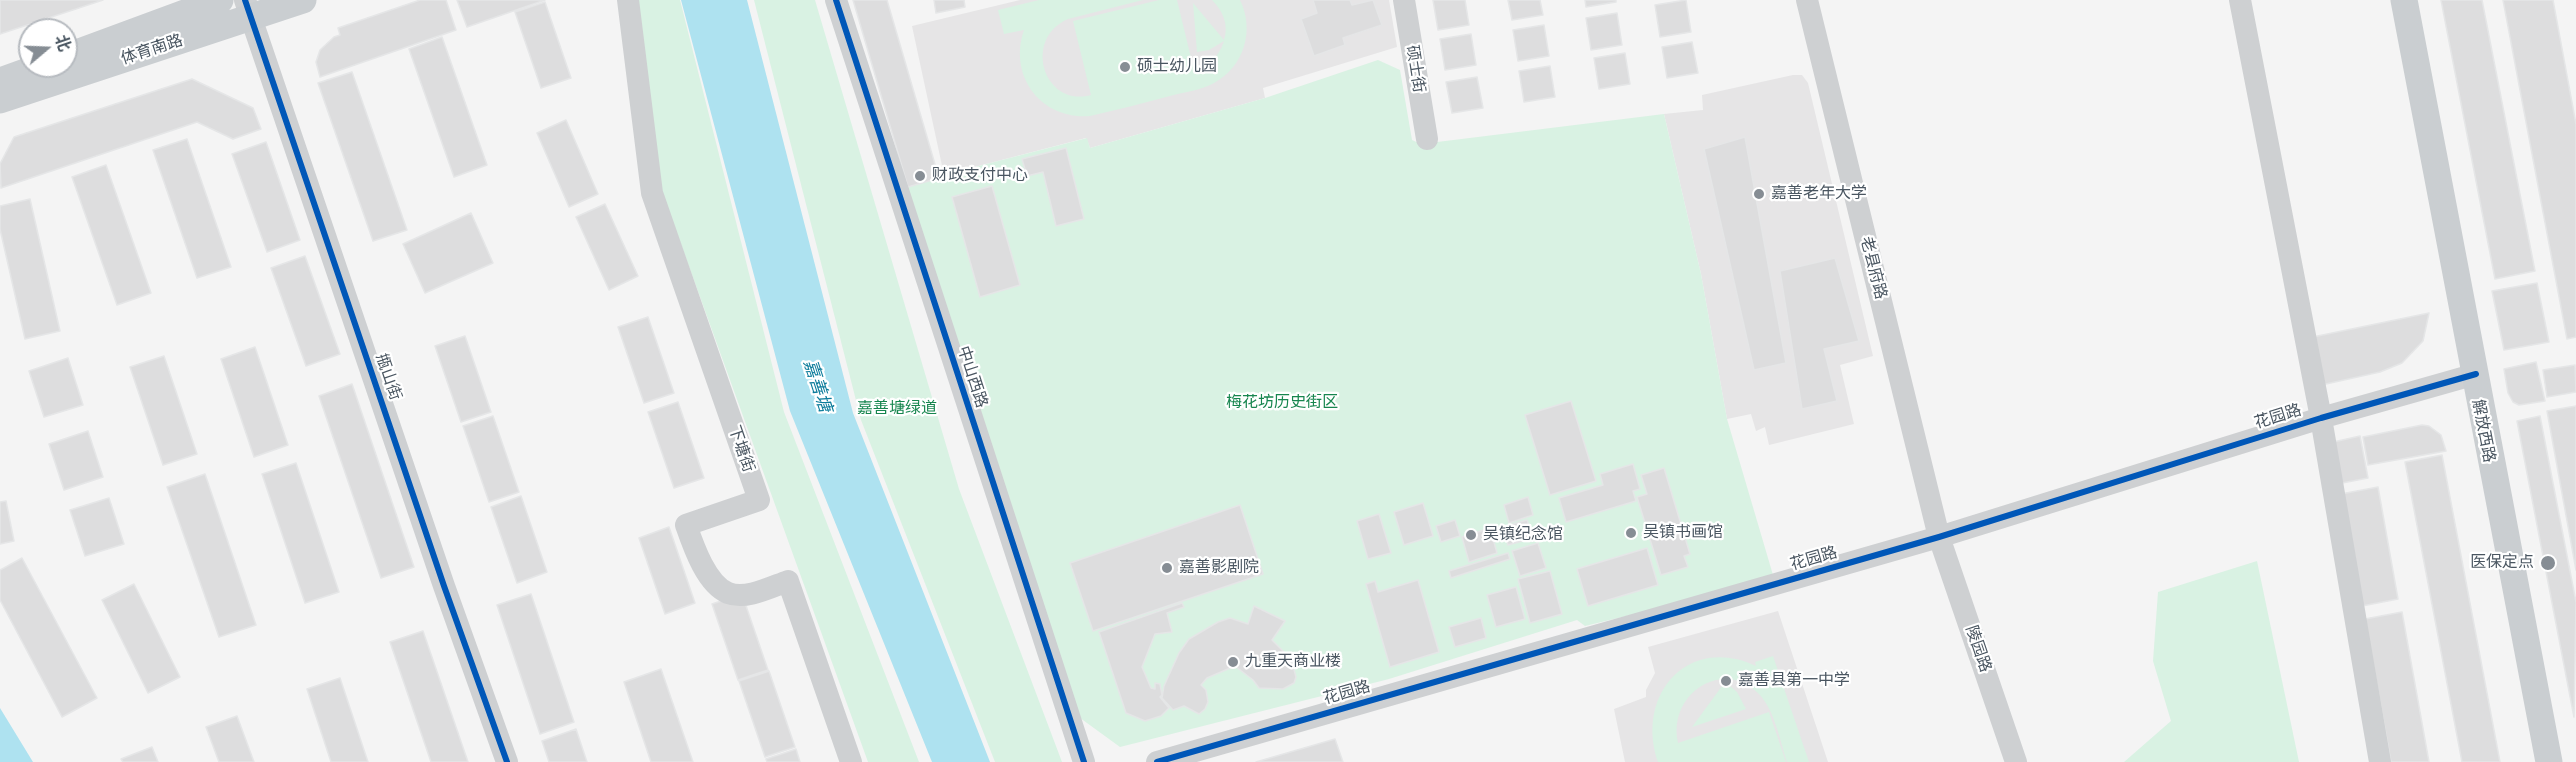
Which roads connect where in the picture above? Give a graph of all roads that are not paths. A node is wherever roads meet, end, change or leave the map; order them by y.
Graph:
1 (220, 0) edge
2 (303, 0) edge
3 (628, 0) edge
4 (836, 0) edge
5 (1404, 0) edge
6 (1807, 0) edge
7 (2240, 0) edge
8 (2386, 0) edge
9 (2404, 0) edge
10 (248, 9) edge
11 (78, 53) edge
12 (18, 75) edge
13 (0, 81) edge
14 (0, 100) edge
15 (1426, 139) dead end
16 (2468, 376) junction
17 (2321, 418) junction
18 (1939, 537) junction
19 (507, 762) edge
20 (851, 762) edge
21 (1084, 762) edge
22 (1157, 762) edge
23 (2016, 762) edge
24 (2380, 762) edge
25 (2530, 762) edge
26 (2549, 762) edge

1 - 11 main road, 体育南路
2 - 10 main road, 体育南路
3 - 20 street, 下塘街
4 - 21 street, 中山西路
5 - 15 street, 硕士街
6 - 18 street, 老县府路
7 - 17 street
8 - 16 main road, 解放西路
9 - 16 main road, 解放西路
10 - 14 main road, 体育南路
10 - 19 street, 甁山街
12 - 13 main road
16 - 17 street, 花园路
16 - 25 main road, 解放西路
16 - 26 main road, 解放西路
17 - 18 street, 花园路
17 - 24 street
18 - 22 street, 花园路
18 - 23 street, 陵园路

